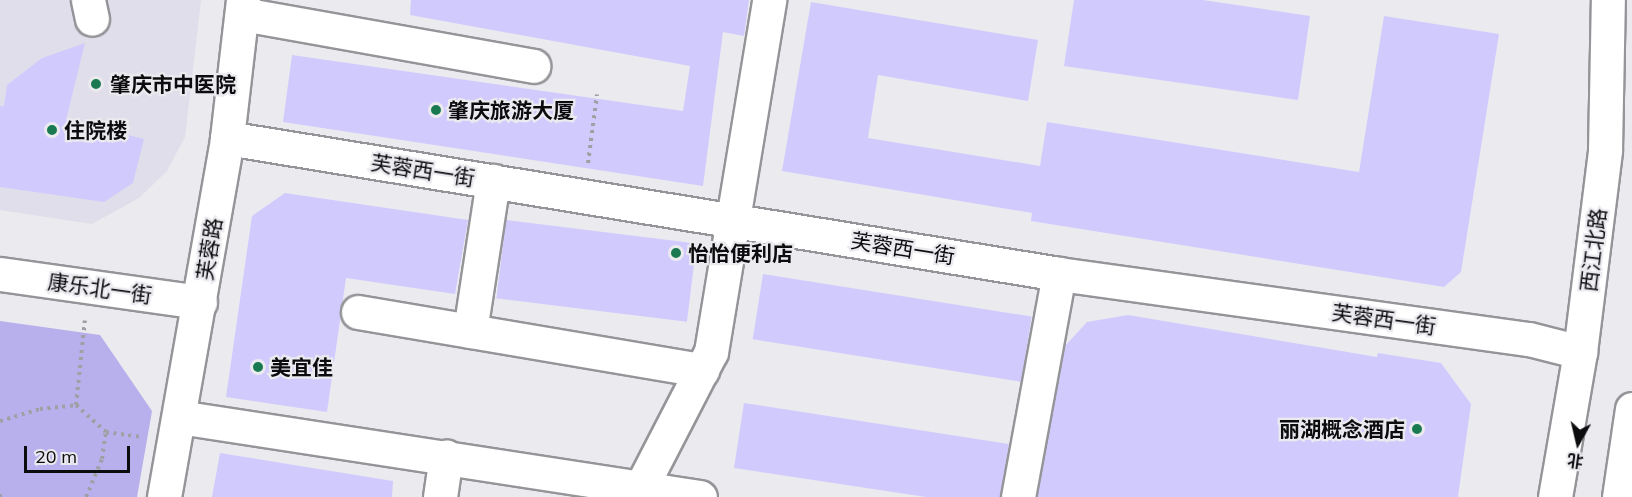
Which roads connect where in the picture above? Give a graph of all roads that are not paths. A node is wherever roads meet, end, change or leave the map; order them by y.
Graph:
1 (769, 0) edge
2 (1608, 0) edge
3 (243, 7) edge
4 (532, 66) dead end
5 (227, 138) junction
6 (493, 181) junction
7 (735, 220) junction
8 (0, 274) edge
9 (1059, 274) junction
10 (200, 302) junction
11 (358, 312) dead end
12 (470, 331) junction
13 (1580, 352) junction
14 (702, 370) junction
15 (1632, 409) edge
16 (176, 429) junction
17 (446, 456) junction
18 (1624, 488) edge
19 (639, 491) edge
20 (164, 497) edge
21 (440, 497) edge
22 (700, 497) edge
23 (1018, 497) edge
24 (1555, 497) edge

1 - 7 street
2 - 13 street, 西江北路
3 - 4 street
3 - 5 street, 芙蓉路
5 - 6 street, 芙蓉西一街
5 - 10 street, 芙蓉路
6 - 7 street, 芙蓉西一街
6 - 12 street
7 - 9 street, 芙蓉西一街
7 - 14 street
8 - 10 street, 康乐北一街
9 - 13 street, 芙蓉西一街
9 - 23 street
10 - 16 street, 芙蓉路
11 - 12 street
12 - 14 street
13 - 24 street, 西江北路
14 - 19 street
15 - 18 street
16 - 17 street
16 - 20 street, 芙蓉路
17 - 19 street
17 - 21 street
19 - 22 street

